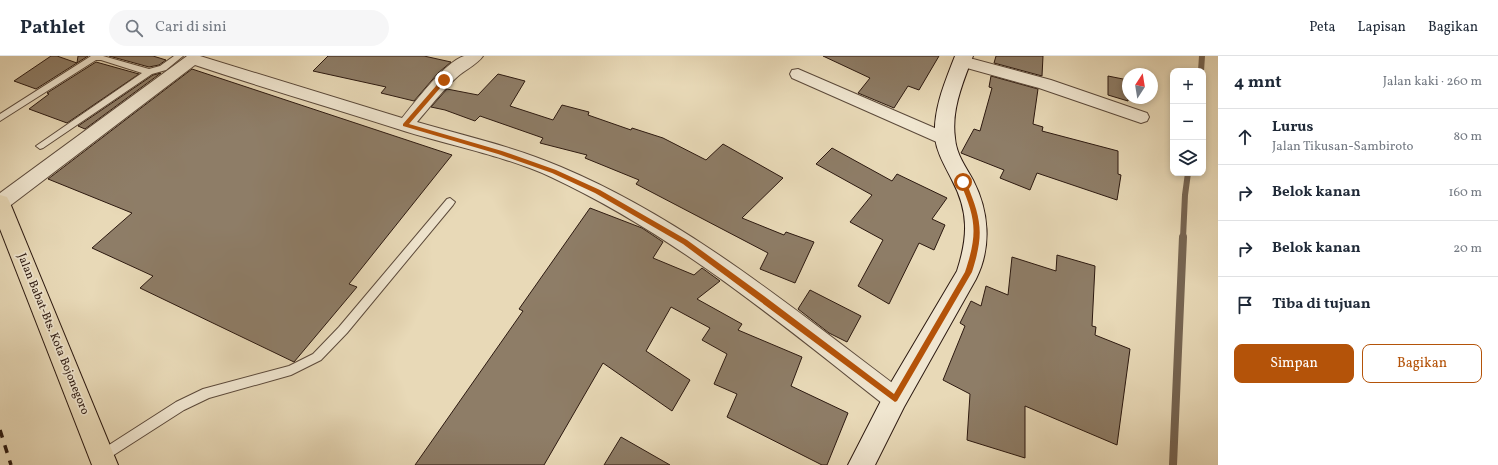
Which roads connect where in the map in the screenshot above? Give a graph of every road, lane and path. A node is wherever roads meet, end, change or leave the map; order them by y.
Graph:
1 (475, 56) edge
2 (189, 57) edge
3 (963, 59) edge
4 (149, 72) junction
5 (798, 74) dead end
6 (1140, 117) dead end
7 (0, 118) edge
8 (405, 125) junction
9 (945, 139) junction
10 (40, 146) dead end
11 (450, 202) dead end
12 (0, 203) edge
13 (895, 399) junction
14 (104, 461) edge
15 (861, 465) edge

1 - 8 street
2 - 4 lane
2 - 8 street
2 - 12 street
3 - 6 street
3 - 9 street
4 - 7 lane
4 - 10 lane
5 - 9 street
8 - 13 street
9 - 13 street
11 - 14 lane
12 - 14 highway, Jalan Babat-Bts. Kota Bojonegoro
13 - 15 street

